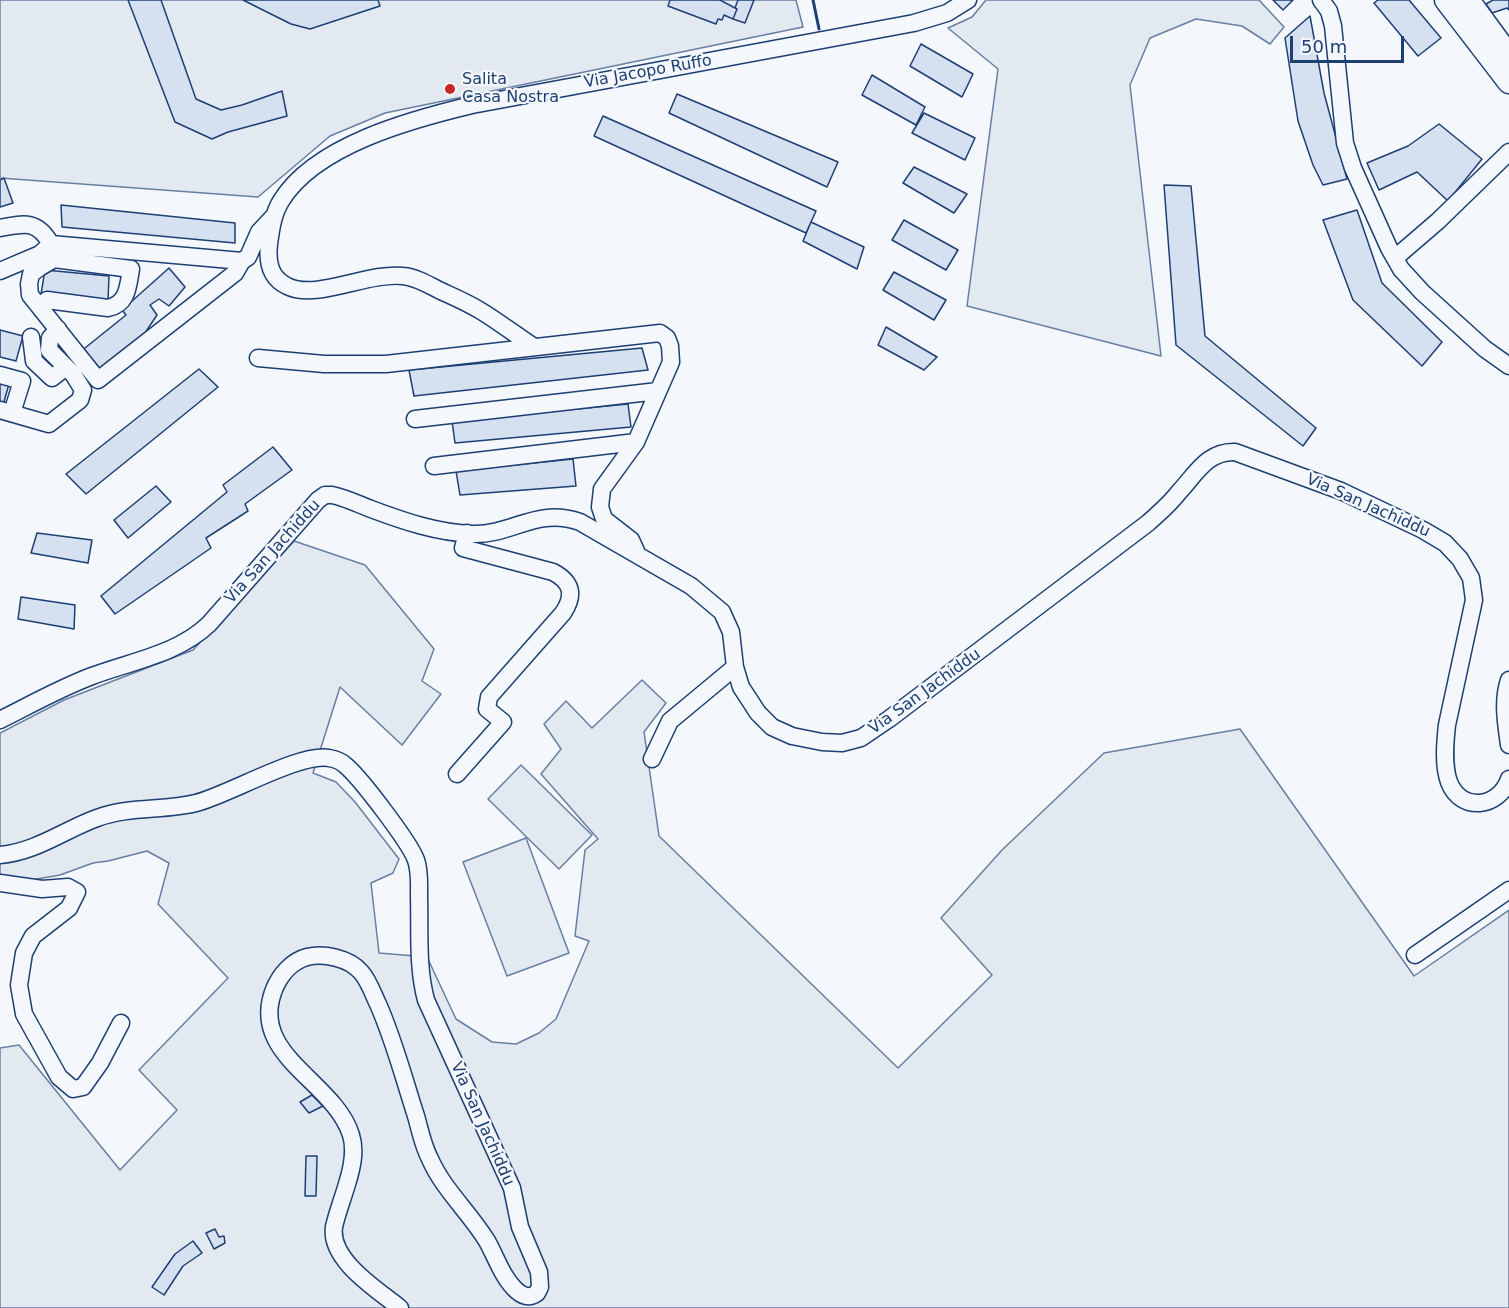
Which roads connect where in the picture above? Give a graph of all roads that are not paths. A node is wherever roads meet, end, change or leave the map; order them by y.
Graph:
1 (968, 0) edge
2 (1321, 0) edge
3 (1446, 0) edge
4 (1468, 0) edge
5 (1500, 35) edge
6 (1509, 56) edge
7 (1509, 82) edge
8 (1509, 152) edge
9 (274, 216) junction
10 (0, 228) edge
11 (51, 244) junction
12 (1395, 258) junction
13 (242, 261) junction
14 (0, 271) edge
15 (40, 307) junction
16 (58, 329) junction
17 (32, 337) dead end
18 (534, 347) junction
19 (258, 358) dead end
20 (1509, 366) edge
21 (66, 367) junction
22 (0, 375) edge
23 (658, 391) junction
24 (6, 412) edge
25 (415, 419) dead end
26 (636, 442) junction
27 (434, 466) dead end
28 (467, 533) junction
29 (637, 554) junction
30 (735, 667) junction
31 (1509, 680) edge
32 (0, 720) edge
33 (1509, 745) edge
34 (652, 759) dead end
35 (457, 774) dead end
36 (1509, 779) edge
37 (1505, 800) edge
38 (0, 855) edge
39 (0, 883) edge
40 (1509, 890) edge
41 (1415, 955) dead end
42 (121, 1023) dead end
43 (400, 1308) edge

1 - 9 street, Via Jacopo Ruffo
2 - 12 street
3 - 7 main road
4 - 5 main road
5 - 6 main road
8 - 12 street
9 - 13 street
9 - 18 street, Via Jacopo Ruffo
10 - 11 street
11 - 13 street
11 - 14 street
12 - 20 street
13 - 16 street
15 - 15 street
15 - 16 street
16 - 21 street
17 - 21 street
18 - 19 street
18 - 23 street
21 - 24 street
22 - 24 street
23 - 25 street
23 - 26 street
26 - 27 street
26 - 29 street
28 - 29 street, Via San Jachiddu
28 - 32 street, Via San Jachiddu
28 - 35 street
29 - 30 street, Via San Jachiddu
30 - 34 street
30 - 37 street, Via San Jachiddu
31 - 33 street
36 - 37 street, Via San Jachiddu
38 - 43 street, Via San Jachiddu
39 - 42 street
40 - 41 street

